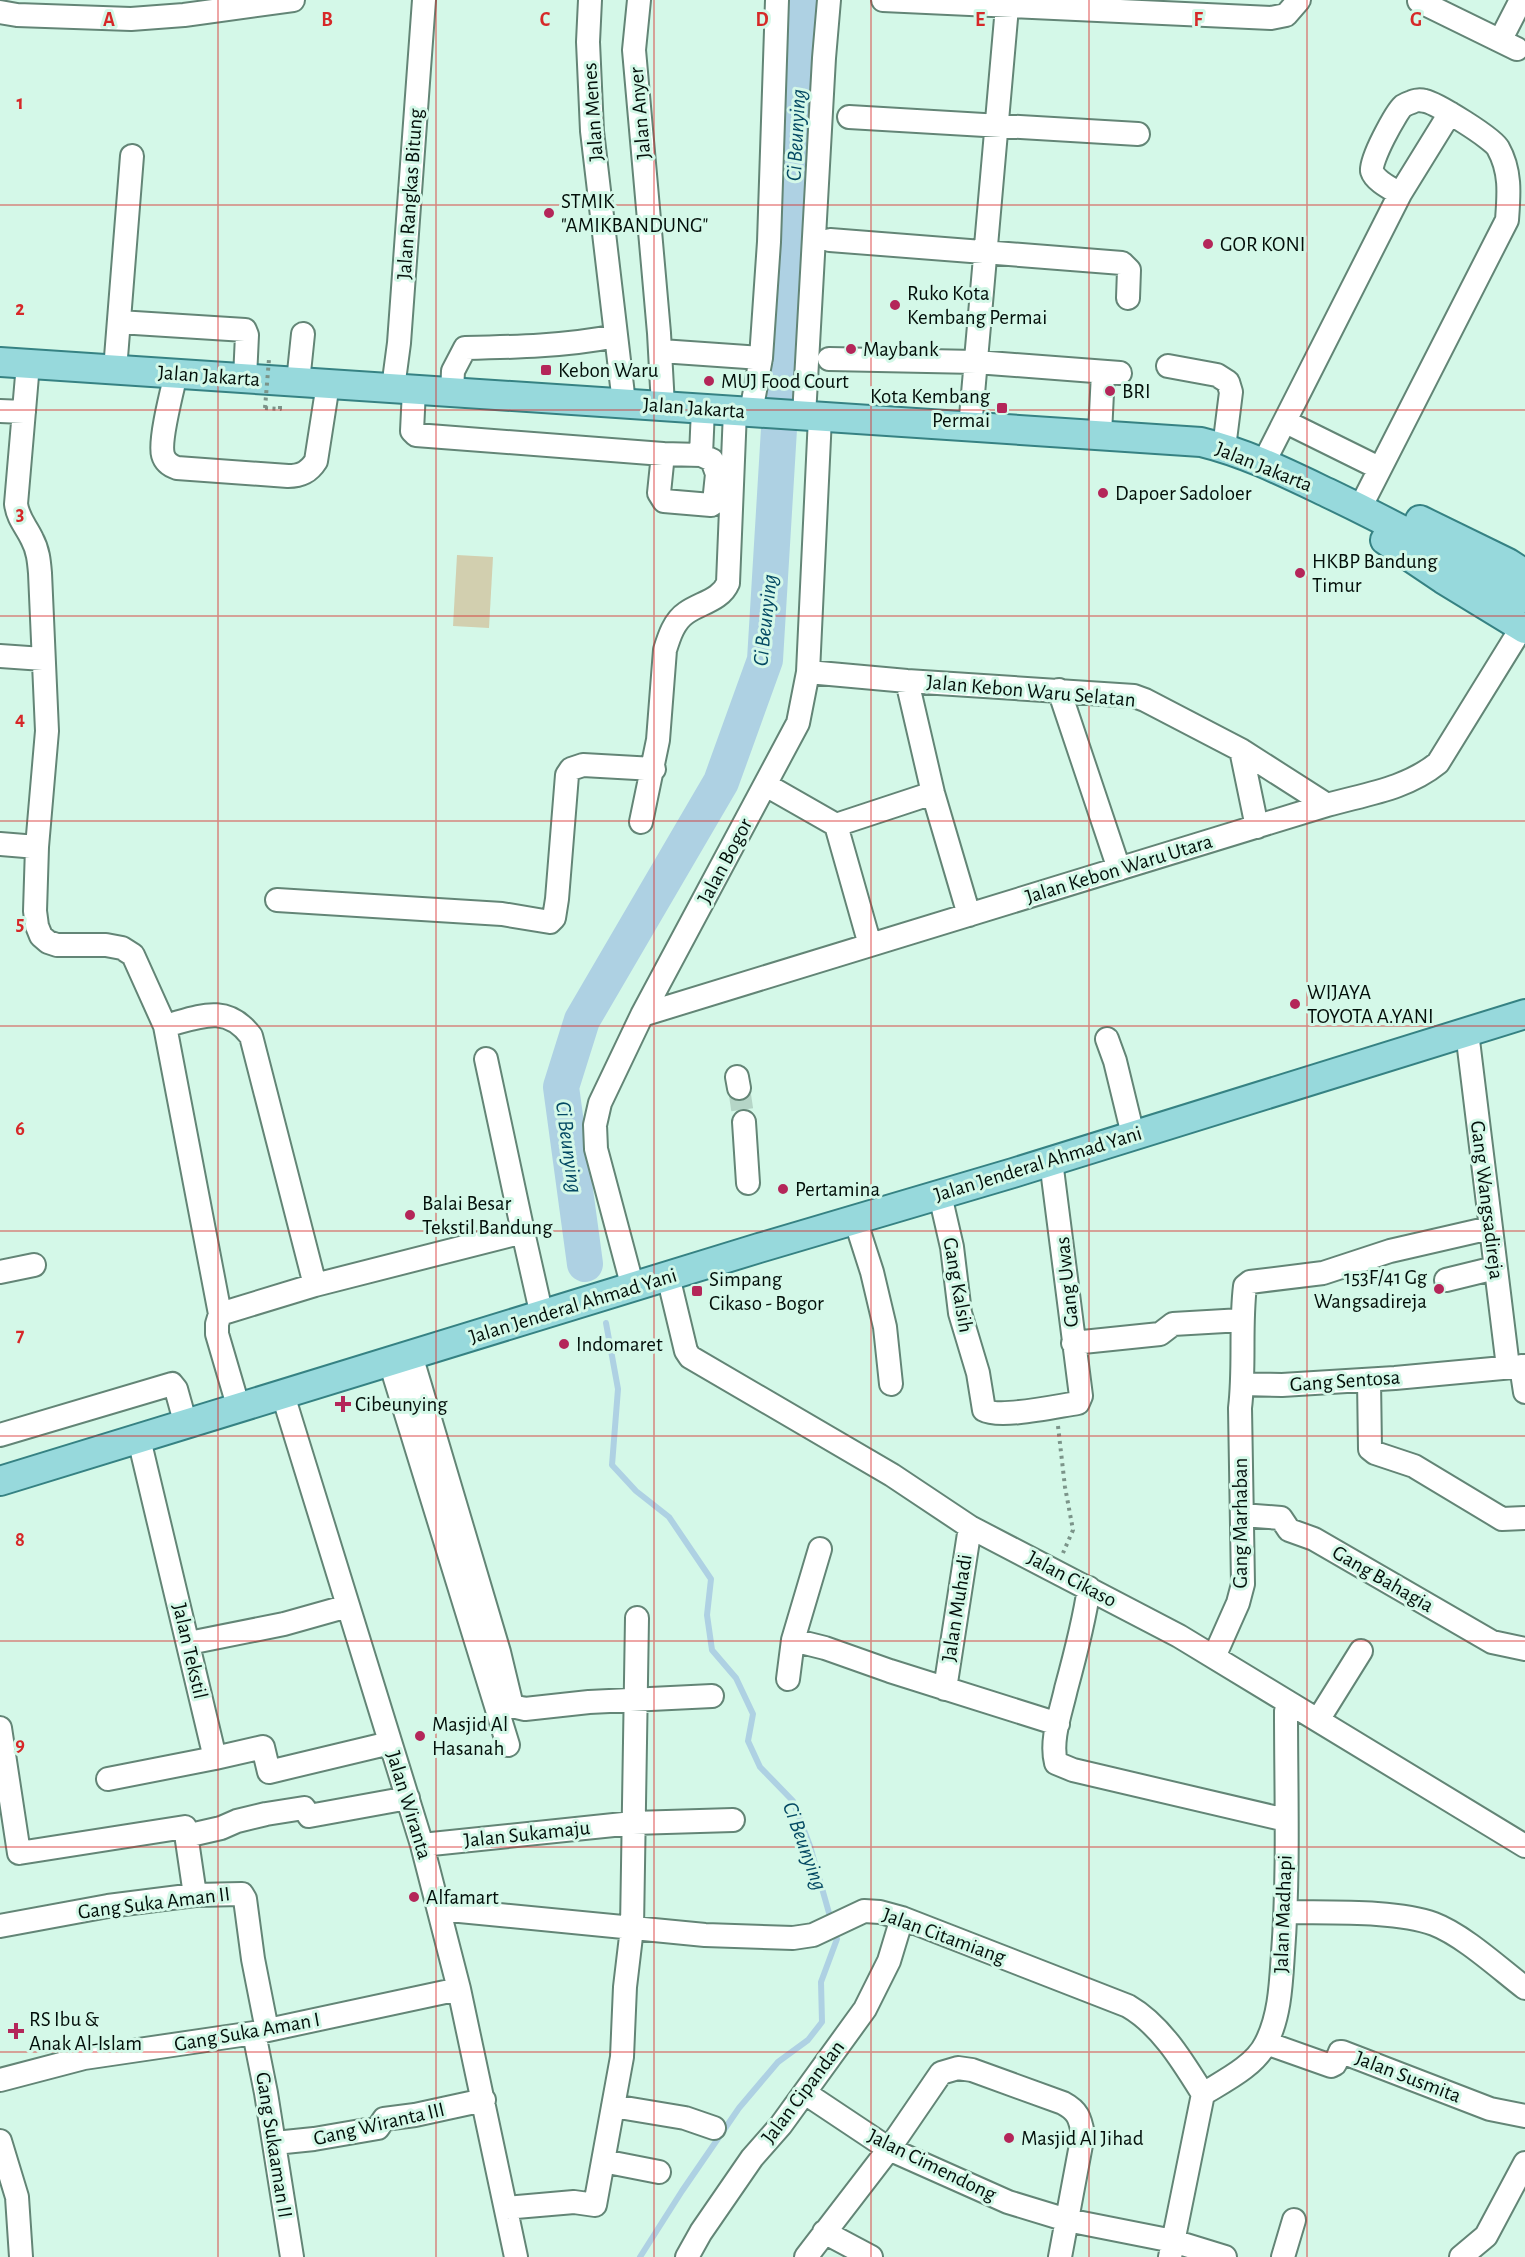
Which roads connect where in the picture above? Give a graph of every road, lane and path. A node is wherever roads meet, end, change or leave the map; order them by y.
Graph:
1 (293, 0) edge
2 (424, 0) edge
3 (590, 0) edge
4 (639, 0) edge
5 (777, 0) edge
6 (829, 0) edge
7 (883, 0) edge
8 (1299, 0) edge
9 (1521, 0) edge
10 (1419, 1) edge
11 (1007, 7) junction
12 (1184, 7) edge
13 (0, 12) edge
14 (1450, 113) junction
15 (849, 117) dead end
16 (997, 126) junction
17 (1138, 134) dead end
18 (132, 156) dead end
19 (1400, 194) junction
20 (1516, 225) edge
21 (830, 240) dead end
22 (986, 251) junction
23 (1128, 298) dead end
24 (119, 322) junction
25 (303, 334) dead end
26 (616, 336) junction
27 (661, 351) junction
28 (761, 358) junction
29 (269, 359) dead end
30 (829, 359) dead end
31 (0, 362) edge
32 (976, 362) junction
33 (28, 364) junction
34 (1168, 366) dead end
35 (115, 370) junction
36 (176, 374) junction
37 (245, 378) junction
38 (298, 382) junction
39 (328, 384) junction
40 (404, 389) junction
41 (452, 392) junction
42 (624, 403) junction
43 (280, 404) dead end
44 (663, 406) junction
45 (703, 409) junction
46 (0, 411) edge
47 (24, 412) junction
48 (748, 412) junction
49 (808, 417) junction
50 (1286, 422) junction
51 (970, 428) junction
52 (1100, 434) junction
53 (1224, 448) junction
54 (663, 454) junction
55 (700, 455) junction
56 (1264, 462) junction
57 (1379, 468) junction
58 (1366, 512) junction
59 (1525, 574) edge
60 (1525, 598) edge
61 (1523, 628) edge
62 (0, 656) edge
63 (44, 659) junction
64 (808, 672) junction
65 (907, 681) junction
66 (1059, 690) junction
67 (1240, 750) junction
68 (654, 769) junction
69 (766, 785) junction
70 (933, 793) junction
71 (1327, 805) junction
72 (641, 822) dead end
73 (836, 825) junction
74 (1257, 827) junction
75 (0, 844) edge
76 (37, 848) junction
77 (1119, 869) junction
78 (278, 900) dead end
79 (969, 915) junction
80 (870, 945) junction
81 (1525, 1014) edge
82 (642, 1015) junction
83 (165, 1026) junction
84 (1467, 1032) junction
85 (1107, 1039) dead end
86 (486, 1059) dead end
87 (744, 1122) tunnel mouth
88 (1133, 1135) junction
89 (1051, 1161) junction
90 (748, 1183) dead end
91 (940, 1195) junction
92 (855, 1219) junction
93 (1490, 1228) junction
94 (523, 1232) junction
95 (34, 1265) dead end
96 (1495, 1268) junction
97 (0, 1272) edge
98 (668, 1276) junction
99 (1446, 1280) dead end
100 (315, 1286) junction
101 (633, 1288) junction
102 (1242, 1313) junction
103 (220, 1314) junction
104 (542, 1316) junction
105 (1073, 1343) junction
106 (400, 1358) junction
107 (1518, 1366) edge
108 (1369, 1380) junction
109 (891, 1384) dead end
110 (1243, 1384) junction
111 (1525, 1392) edge
112 (283, 1395) junction
113 (1067, 1405) junction
114 (238, 1409) junction
115 (186, 1425) junction
116 (0, 1435) edge
117 (139, 1439) junction
118 (0, 1481) edge
119 (1242, 1515) junction
120 (1525, 1518) edge
121 (970, 1527) junction
122 (820, 1549) dead end
123 (1054, 1570) junction
124 (1089, 1588) junction
125 (348, 1606) junction
126 (637, 1618) dead end
127 (793, 1640) junction
128 (189, 1643) junction
129 (1525, 1649) edge
130 (1361, 1651) dead end
131 (1214, 1657) junction
132 (788, 1679) dead end
133 (945, 1689) junction
134 (711, 1696) dead end
135 (635, 1700) junction
136 (1289, 1702) junction
137 (1318, 1720) junction
138 (1058, 1724) junction
139 (0, 1728) edge
140 (390, 1743) junction
141 (508, 1745) dead end
142 (215, 1758) junction
143 (108, 1779) dead end
144 (408, 1798) junction
145 (733, 1820) dead end
146 (1286, 1820) junction
147 (633, 1823) junction
148 (186, 1836) junction
149 (422, 1845) junction
150 (1525, 1846) edge
151 (195, 1895) junction
152 (439, 1910) junction
153 (1286, 1912) junction
154 (902, 1918) junction
155 (0, 1926) edge
156 (632, 1928) junction
157 (1525, 1988) edge
158 (459, 1989) junction
159 (260, 2032) junction
160 (1266, 2043) junction
161 (0, 2080) edge
162 (805, 2093) junction
163 (1203, 2094) junction
164 (483, 2100) junction
165 (613, 2106) junction
166 (1525, 2116) edge
167 (714, 2128) dead end
168 (0, 2141) edge
169 (274, 2143) junction
170 (889, 2149) junction
171 (603, 2161) junction
172 (1525, 2163) edge
173 (659, 2172) dead end
174 (8, 2199) edge
175 (506, 2208) junction
176 (1067, 2220) junction
177 (1294, 2220) dead end
178 (824, 2232) junction
179 (1172, 2249) edge
180 (21, 2257) edge
181 (292, 2257) edge
182 (516, 2257) edge
183 (687, 2257) edge
184 (806, 2257) edge
185 (871, 2257) edge
186 (1060, 2257) edge
187 (1225, 2257) edge
188 (1283, 2257) edge
189 (1461, 2257) edge

1 - 13 street
2 - 40 street, Jalan Rangkas Bitung
3 - 26 street, Jalan Menes
4 - 27 street, Jalan Anyer
5 - 28 street
6 - 49 street, Jalan Bogor
7 - 11 street
8 - 12 street
9 - 10 street
11 - 12 street
11 - 16 street
14 - 19 street
14 - 19 street
14 - 20 street
15 - 16 street
16 - 17 street
16 - 22 street
18 - 24 street
19 - 50 street
20 - 57 street
21 - 22 street
22 - 23 street
22 - 32 street
24 - 35 street
24 - 37 street
25 - 38 street
26 - 41 street
26 - 42 street, Jalan Menes
27 - 28 street
27 - 44 street, Jalan Anyer
28 - 48 street
29 - 43 path, bridge
30 - 32 street
31 - 33 main road, Jalan Jakarta
32 - 51 street
32 - 52 street
33 - 35 main road, Jalan Jakarta
33 - 47 street
34 - 53 street
35 - 36 main road, Jalan Jakarta
36 - 37 main road, Jalan Jakarta
36 - 39 street
37 - 38 main road, Jalan Jakarta
38 - 39 main road, Jalan Jakarta
39 - 40 main road, Jalan Jakarta
40 - 41 main road, Jalan Jakarta
40 - 54 street, Jalan Rangkas Bitung
41 - 42 main road, Jalan Jakarta
42 - 44 main road, Jalan Jakarta
44 - 45 main road, Jalan Jakarta
45 - 48 main road, Jalan Jakarta
45 - 55 street
46 - 47 street
47 - 63 street
48 - 49 main road, Jalan Jakarta
48 - 68 street
49 - 51 main road, Jalan Jakarta
49 - 64 street, Jalan Bogor
50 - 56 street
50 - 57 street
51 - 52 main road, Jalan Jakarta
52 - 53 main road, Jalan Jakarta
53 - 56 main road, Jalan Jakarta
54 - 55 street
54 - 55 street
56 - 58 main road, Jalan Jakarta
57 - 58 street
58 - 59 main road
58 - 60 main road, Jalan Jakarta
58 - 61 main road
61 - 71 street, Jalan Kebon Waru Utara
62 - 63 street
63 - 76 street
64 - 65 street, Jalan Kebon Waru Selatan
64 - 69 street, Jalan Bogor
65 - 66 street, Jalan Kebon Waru Selatan
65 - 70 street
66 - 67 street, Jalan Kebon Waru Selatan
66 - 77 street
67 - 71 street, Jalan Kebon Waru Selatan
67 - 74 street
68 - 72 street
68 - 78 street
69 - 73 street
69 - 82 street, Jalan Bogor
70 - 73 street
70 - 79 street
71 - 74 street, Jalan Kebon Waru Utara
73 - 80 street
74 - 77 street, Jalan Kebon Waru Utara
75 - 76 street
76 - 83 street
77 - 79 street, Jalan Kebon Waru Utara
79 - 80 street, Jalan Kebon Waru Utara
80 - 82 street, Jalan Kebon Waru Utara
81 - 84 main road, Jalan Jenderal Ahmad Yani
82 - 101 street, Jalan Bogor
83 - 100 street
83 - 103 street
84 - 88 main road, Jalan Jenderal Ahmad Yani
84 - 93 street, Gang Wangsadireja
85 - 88 street
86 - 94 street
87 - 90 street
88 - 89 main road, Jalan Jenderal Ahmad Yani
89 - 91 main road, Jalan Jenderal Ahmad Yani
89 - 105 street, Gang Uwas
91 - 92 main road, Jalan Jenderal Ahmad Yani
91 - 113 street, Gang Kalsih
92 - 98 main road, Jalan Jenderal Ahmad Yani
92 - 109 street
93 - 96 street, Gang Wangsadireja
93 - 102 street
94 - 100 street
94 - 104 street
95 - 97 street
96 - 99 street
96 - 107 street, Gang Wangsadireja
98 - 101 main road, Jalan Jenderal Ahmad Yani
98 - 121 street, Jalan Cikaso
100 - 103 street
101 - 104 main road, Jalan Jenderal Ahmad Yani
102 - 105 street
102 - 110 street
103 - 114 street
104 - 106 main road, Jalan Jenderal Ahmad Yani
105 - 113 street, Gang Uwas
106 - 112 main road, Jalan Jenderal Ahmad Yani
106 - 135 street
106 - 141 street
107 - 108 street, Gang Sentosa
107 - 111 street, Gang Wangsadireja
108 - 110 street, Gang Sentosa
108 - 120 street
110 - 119 street, Gang Marhaban
112 - 114 main road, Jalan Jenderal Ahmad Yani
112 - 125 street, Jalan Wiranta
113 - 123 path
114 - 115 main road, Jalan Jenderal Ahmad Yani
115 - 116 street
115 - 117 main road, Jalan Jenderal Ahmad Yani
117 - 118 main road, Jalan Jenderal Ahmad Yani
117 - 128 street, Jalan Tekstil
119 - 129 street, Gang Bahagia
119 - 131 street, Gang Marhaban
121 - 123 street, Jalan Cikaso
121 - 133 street, Jalan Muhadi
122 - 127 street
123 - 124 street, Jalan Cikaso
124 - 131 street, Jalan Cikaso
124 - 138 street
125 - 128 street
125 - 140 street, Jalan Wiranta
126 - 135 street
127 - 132 street
127 - 133 street
128 - 142 street, Jalan Tekstil
130 - 137 street
131 - 136 street, Jalan Cikaso
133 - 138 street
134 - 135 street
135 - 147 street
136 - 137 street, Jalan Cikaso
136 - 146 street, Jalan Madhapi
137 - 150 street, Jalan Cikaso
138 - 146 street
139 - 148 street
140 - 142 street
140 - 144 street, Jalan Wiranta
142 - 143 street
144 - 148 street
144 - 149 street, Jalan Wiranta
145 - 147 street, Jalan Sukamaju
146 - 153 street, Jalan Madhapi
147 - 149 street, Jalan Sukamaju
147 - 156 street
148 - 151 street
149 - 152 street, Jalan Wiranta
151 - 155 street, Gang Suka Aman II
151 - 159 street, Gang Suka Aman II
152 - 156 street, Jalan Citamiang
152 - 158 street, Jalan Wiranta
153 - 157 street
153 - 160 street, Jalan Madhapi
154 - 156 street, Jalan Citamiang
154 - 162 street, Jalan Cipandan
154 - 163 street, Jalan Citamiang
156 - 165 street
158 - 159 street, Gang Suka Aman I
158 - 164 street, Jalan Wiranta
159 - 161 street, Gang Suka Aman I
159 - 169 street, Gang Sukaaman II
160 - 163 street, Jalan Madhapi
160 - 166 street, Jalan Susmita
162 - 170 street, Jalan Cimendong
162 - 183 street, Jalan Cipandan
163 - 179 street
164 - 169 street, Gang Wiranta III
164 - 175 street, Jalan Wiranta
165 - 167 street
165 - 171 street
168 - 174 street
169 - 181 street, Gang Sukaaman II
170 - 176 street, Jalan Cimendong
170 - 176 street
170 - 178 street
171 - 173 street
171 - 175 street
172 - 189 street
174 - 180 street
175 - 182 street, Jalan Wiranta
176 - 179 street, Jalan Cimendong
176 - 186 street
177 - 188 street
178 - 184 street
178 - 185 street
179 - 187 street, Jalan Cimendong

